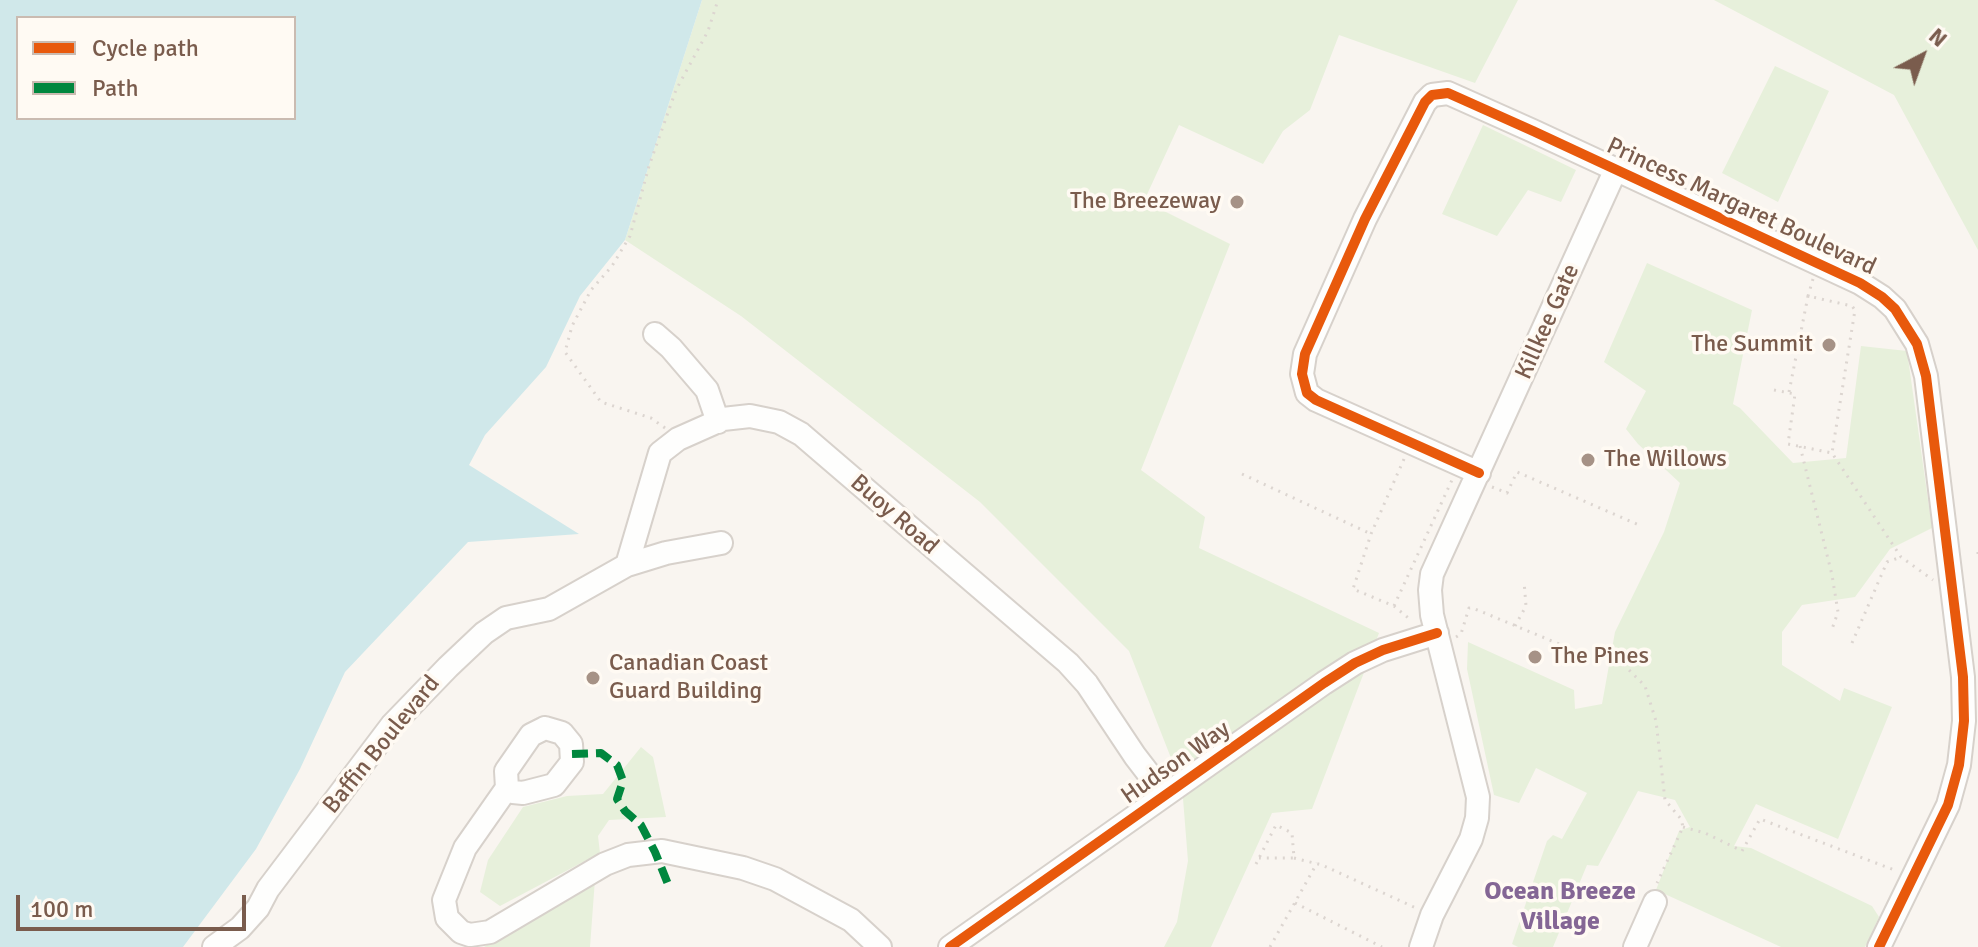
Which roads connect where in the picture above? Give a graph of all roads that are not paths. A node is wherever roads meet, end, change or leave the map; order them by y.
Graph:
1 (1615, 171) junction
2 (655, 334) dead end
3 (718, 422) junction
4 (1469, 478) junction
5 (721, 543) dead end
6 (627, 565) junction
7 (1438, 638) junction
8 (507, 788) dead end
9 (1165, 795) junction
10 (1656, 892) road end
11 (214, 947) edge
12 (880, 947) edge
13 (950, 947) edge
14 (1421, 947) edge
15 (1635, 947) edge
16 (1879, 947) edge

1 - 4 street, Killkee Gate
1 - 4 street, Princess Margaret Boulevard
1 - 16 street, Princess Margaret Boulevard
2 - 3 street
3 - 6 street, Buoy Road
3 - 9 street, Buoy Road
4 - 7 street
5 - 6 street, Baffin Boulevard
6 - 11 street, Baffin Boulevard
7 - 9 street, Hudson Way
7 - 14 street
8 - 12 street
9 - 13 street, Hudson Way
10 - 15 street

